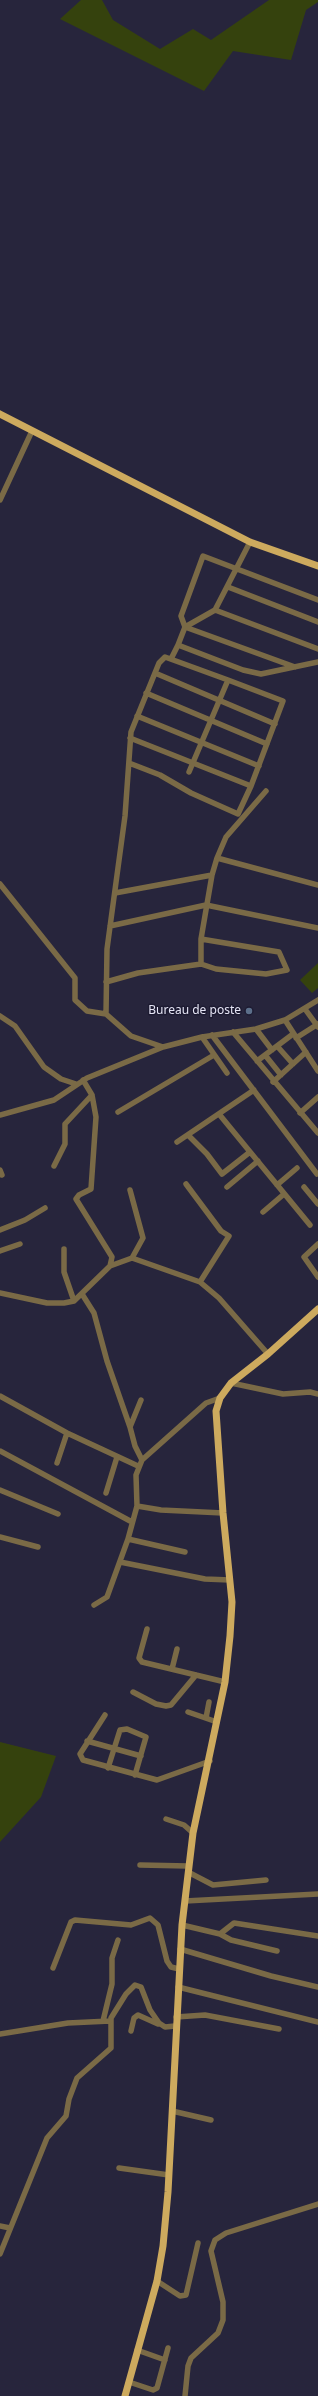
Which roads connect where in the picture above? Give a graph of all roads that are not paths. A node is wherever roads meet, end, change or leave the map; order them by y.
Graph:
1 (0, 414) edge
2 (32, 430) junction
3 (0, 500) edge
4 (250, 542) junction
5 (318, 566) edge
6 (236, 569) junction
7 (228, 587) junction
8 (318, 600) edge
9 (215, 610) junction
10 (318, 622) edge
11 (185, 626) junction
12 (178, 645) junction
13 (318, 649) edge
14 (171, 659) junction
15 (318, 662) edge
16 (296, 667) junction
17 (155, 673) junction
18 (228, 680) junction
19 (146, 693) junction
20 (220, 700) junction
21 (138, 716) junction
22 (211, 720) junction
23 (275, 724) junction
24 (130, 738) junction
25 (202, 742) junction
26 (267, 744) junction
27 (129, 763) junction
28 (193, 763) junction
29 (259, 766) junction
30 (189, 772) dead end
31 (252, 786) junction
32 (266, 791) dead end
33 (217, 858) junction
34 (212, 875) junction
35 (0, 884) edge
36 (318, 885) edge
37 (115, 893) junction
38 (206, 905) junction
39 (110, 926) junction
40 (318, 928) edge
41 (201, 939) junction
42 (201, 964) junction
43 (106, 982) junction
44 (318, 1000) edge
45 (306, 1009) junction
46 (106, 1014) junction
47 (0, 1016) edge
48 (285, 1020) junction
49 (317, 1026) edge
50 (256, 1029) junction
51 (233, 1032) junction
52 (212, 1035) junction
53 (294, 1036) junction
54 (202, 1037) junction
55 (277, 1046) junction
56 (163, 1047) junction
57 (272, 1050) junction
58 (306, 1052) junction
59 (214, 1055) junction
60 (265, 1055) junction
61 (257, 1061) junction
62 (293, 1064) junction
63 (317, 1066) edge
64 (227, 1073) dead end
65 (281, 1075) junction
66 (83, 1080) junction
67 (273, 1082) junction
68 (76, 1084) junction
69 (254, 1090) junction
70 (92, 1095) junction
71 (318, 1097) edge
72 (118, 1112) dead end
73 (300, 1113) junction
74 (220, 1114) junction
75 (0, 1115) edge
76 (318, 1133) edge
77 (188, 1135) junction
78 (177, 1142) dead end
79 (250, 1152) junction
80 (258, 1161) junction
81 (54, 1166) dead end
82 (297, 1168) dead end
83 (317, 1174) edge
84 (186, 1184) dead end
85 (277, 1185) junction
86 (304, 1186) dead end
87 (227, 1187) dead end
88 (130, 1190) dead end
89 (284, 1194) junction
90 (318, 1204) edge
91 (45, 1208) dead end
92 (263, 1212) dead end
93 (310, 1225) dead end
94 (0, 1230) edge
95 (20, 1244) dead end
96 (318, 1244) edge
97 (64, 1249) dead end
98 (0, 1251) edge
99 (132, 1258) junction
100 (110, 1266) junction
101 (318, 1277) edge
102 (200, 1282) junction
103 (0, 1293) edge
104 (82, 1294) junction
105 (0, 1296) edge
106 (74, 1301) junction
107 (318, 1309) edge
108 (268, 1354) junction
109 (232, 1383) junction
110 (318, 1394) edge
111 (0, 1396) edge
112 (220, 1398) junction
113 (141, 1400) dead end
114 (130, 1426) junction
115 (67, 1433) junction
116 (0, 1451) edge
117 (117, 1457) junction
118 (142, 1460) junction
119 (57, 1463) dead end
120 (138, 1466) junction
121 (0, 1490) edge
122 (106, 1493) dead end
123 (137, 1506) junction
124 (223, 1513) junction
125 (58, 1514) dead end
126 (132, 1522) junction
127 (0, 1537) edge
128 (128, 1539) junction
129 (38, 1547) dead end
130 (185, 1552) dead end
131 (120, 1562) junction
132 (230, 1580) junction
133 (94, 1605) dead end
134 (146, 1629) dead end
135 (177, 1649) dead end
136 (172, 1669) junction
137 (196, 1675) junction
138 (225, 1682) junction
139 (134, 1692) dead end
140 (209, 1702) dead end
141 (188, 1712) dead end
142 (105, 1715) dead end
143 (206, 1718) junction
144 (217, 1722) junction
145 (87, 1741) junction
146 (114, 1748) junction
147 (141, 1756) junction
148 (210, 1761) junction
149 (108, 1768) junction
150 (135, 1775) junction
151 (166, 1819) dead end
152 (193, 1833) junction
153 (140, 1865) dead end
154 (188, 1869) junction
155 (266, 1880) dead end
156 (318, 1894) edge
157 (185, 1901) junction
158 (182, 1925) junction
159 (220, 1934) junction
160 (318, 1936) edge
161 (118, 1940) dead end
162 (180, 1949) junction
163 (277, 1951) dead end
164 (53, 1968) dead end
165 (179, 1969) junction
166 (178, 1987) junction
167 (318, 1987) edge
168 (176, 2017) junction
169 (103, 2021) junction
170 (110, 2021) junction
171 (318, 2022) edge
172 (161, 2026) junction
173 (175, 2026) junction
174 (279, 2028) dead end
175 (131, 2031) dead end
176 (0, 2034) edge
177 (172, 2111) junction
178 (211, 2120) dead end
179 (119, 2168) dead end
180 (169, 2175) junction
181 (318, 2204) edge
182 (0, 2226) edge
183 (10, 2228) junction
184 (198, 2243) dead end
185 (0, 2254) edge
186 (157, 2281) junction
187 (168, 2348) dead end
188 (137, 2350) junction
189 (165, 2360) junction
190 (129, 2382) junction
191 (125, 2396) edge
192 (185, 2396) edge

1 - 2 main road
2 - 3 street
2 - 4 main road
4 - 5 main road
4 - 6 street
6 - 7 street
6 - 8 street
6 - 11 street
7 - 9 street
7 - 10 street
9 - 11 street
9 - 13 street
11 - 12 street
11 - 16 street
12 - 14 street
12 - 16 street
14 - 17 street
14 - 18 street
15 - 16 street
17 - 19 street
17 - 20 street
18 - 20 street
18 - 23 street
19 - 21 street
19 - 22 street
20 - 22 street
20 - 23 street
21 - 24 street
21 - 25 street
22 - 25 street
22 - 26 street
23 - 26 street
24 - 27 street
24 - 28 street
25 - 28 street
25 - 29 street
26 - 29 street
27 - 31 street
27 - 37 street
28 - 30 street
28 - 31 street
29 - 31 street
32 - 33 street
33 - 34 street
33 - 36 street
34 - 37 street
34 - 38 street
35 - 46 street
37 - 39 street
38 - 39 street
38 - 40 street
38 - 41 street
39 - 43 street
41 - 42 street
41 - 42 street
42 - 43 street
43 - 46 street
44 - 45 street
45 - 48 street
45 - 49 street
46 - 56 street
47 - 68 street
48 - 50 street
48 - 53 street
49 - 53 street
50 - 51 street
50 - 57 street
51 - 52 street
51 - 61 street
52 - 54 street
52 - 69 street
53 - 55 street
53 - 58 street
54 - 56 street
54 - 59 street
55 - 57 street
55 - 62 street
56 - 66 street
57 - 60 street
58 - 62 street
58 - 63 street
59 - 64 street
59 - 72 street
60 - 61 street
60 - 65 street
61 - 67 street
62 - 65 street
65 - 67 street
66 - 68 street
66 - 70 street
67 - 73 street
68 - 75 street
69 - 74 street
69 - 83 street
70 - 81 street
70 - 100 street
71 - 73 street
73 - 76 street
74 - 77 street
74 - 79 street
77 - 78 street
77 - 79 street
79 - 80 street
80 - 85 street
80 - 87 street
82 - 85 street
84 - 102 street
85 - 89 street
86 - 90 street
88 - 99 street
89 - 92 street
89 - 93 street
91 - 94 street
95 - 98 street
96 - 101 street
97 - 106 street
99 - 100 street
99 - 102 street
100 - 104 street
102 - 108 street
103 - 105 street
103 - 106 street
104 - 106 street
104 - 114 street
107 - 108 main road
108 - 109 main road
109 - 110 street
109 - 112 main road
111 - 115 street
112 - 118 street
112 - 124 main road
113 - 114 street
114 - 118 street
115 - 117 street
115 - 119 street
116 - 126 street
117 - 120 street
117 - 122 street
118 - 120 street
120 - 123 street
121 - 125 street
123 - 124 street
123 - 126 street
124 - 132 main road
126 - 128 street
127 - 129 street
128 - 130 street
128 - 131 street
131 - 132 street
131 - 133 street
132 - 138 main road
134 - 136 street
135 - 136 street
136 - 137 street
137 - 138 street
137 - 139 street
138 - 144 main road
140 - 143 street
141 - 143 street
142 - 145 street
143 - 144 street
144 - 148 main road
145 - 146 street
145 - 149 street
146 - 147 street
146 - 147 street
146 - 149 street
147 - 150 street
148 - 150 street
148 - 152 main road
149 - 150 street
151 - 152 street
152 - 154 main road
153 - 154 street
154 - 155 street
154 - 157 main road
156 - 157 street
157 - 158 main road
158 - 159 street
158 - 162 main road
159 - 160 street
159 - 163 street
161 - 169 street
162 - 165 main road
162 - 167 street
164 - 165 street
165 - 166 main road
166 - 168 main road
166 - 171 street
168 - 173 main road
168 - 174 street
169 - 170 street
169 - 176 street
170 - 172 street
170 - 183 street
172 - 173 street
172 - 175 street
173 - 177 main road
177 - 178 street
177 - 180 main road
179 - 180 street
180 - 186 main road
181 - 192 street
182 - 183 street
183 - 185 street
184 - 186 street
186 - 188 main road
187 - 189 street
188 - 189 street
188 - 190 main road
189 - 190 street
190 - 191 main road

